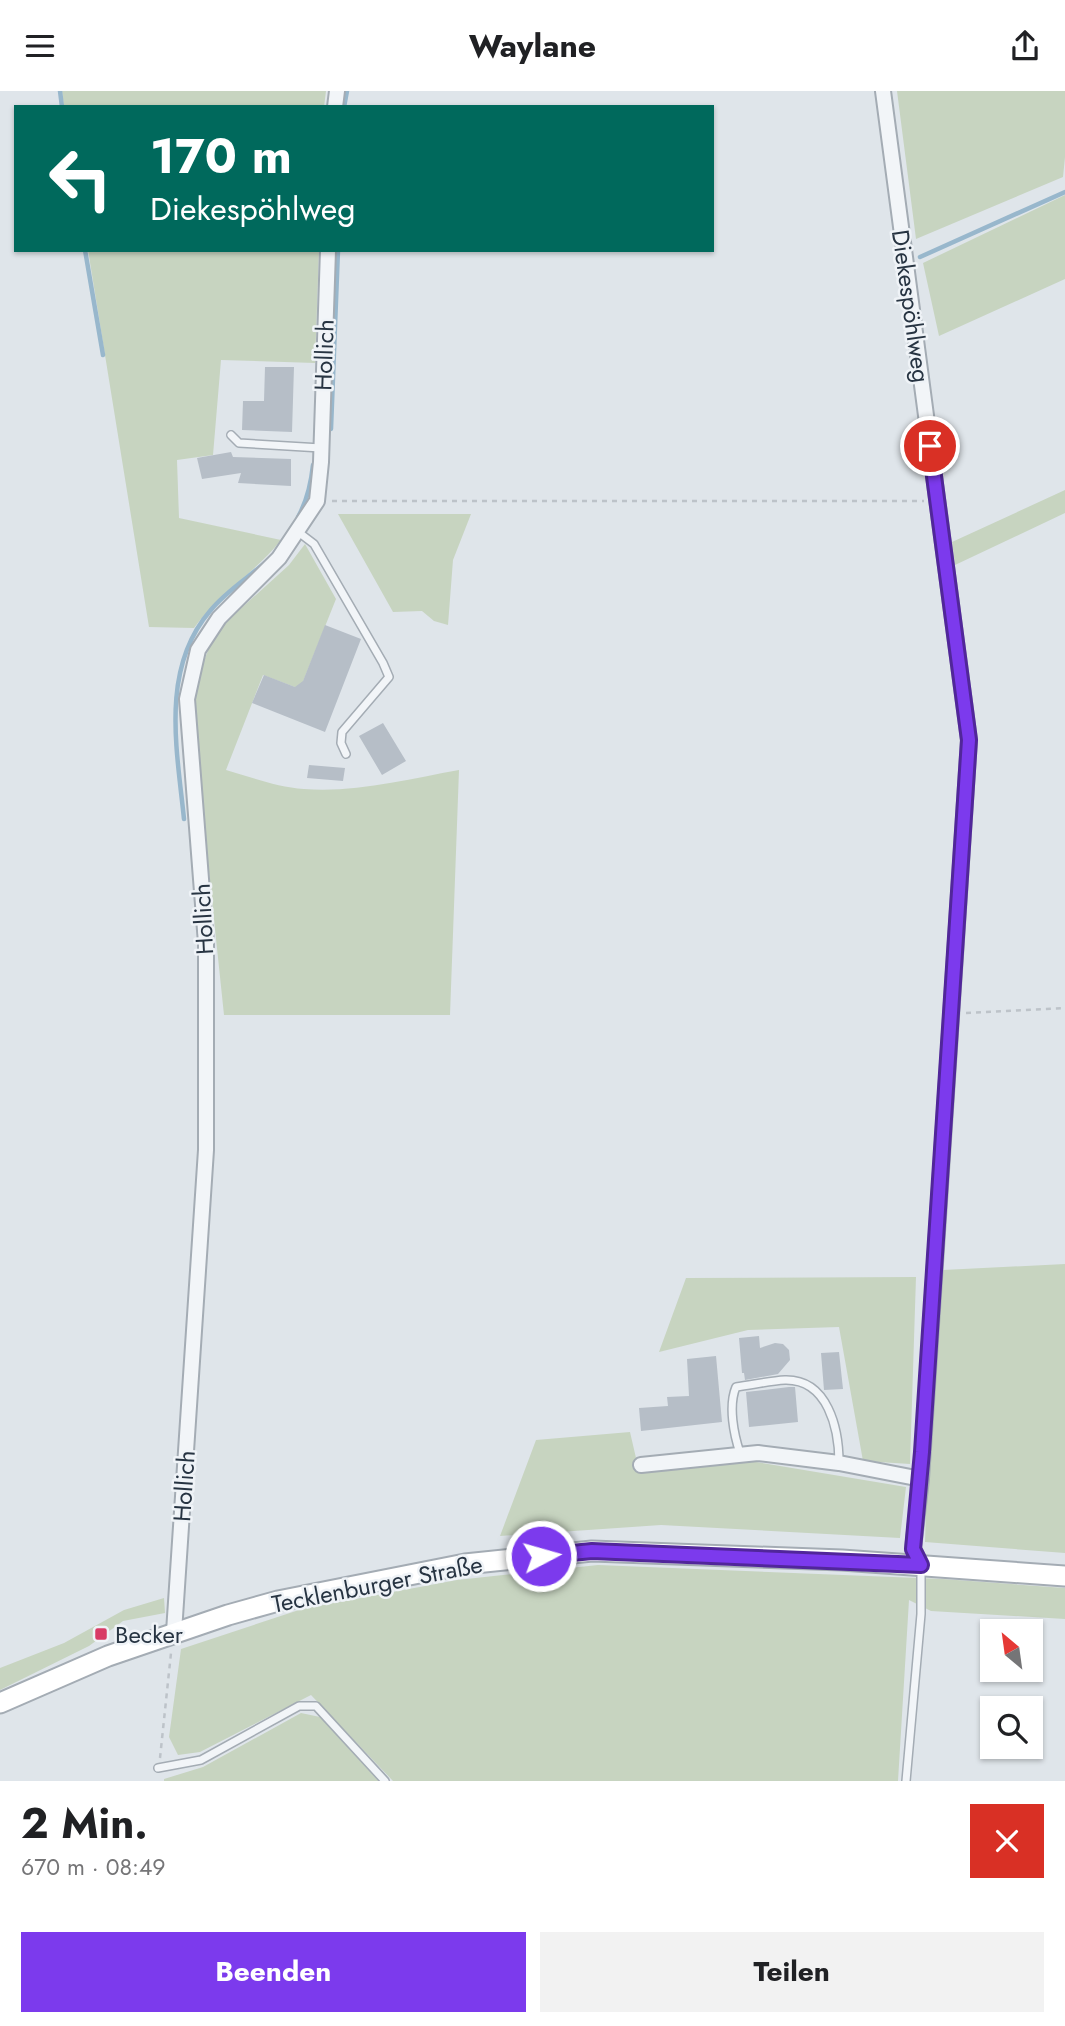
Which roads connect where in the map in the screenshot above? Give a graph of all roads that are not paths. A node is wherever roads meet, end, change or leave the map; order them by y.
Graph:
1 (883, 91) edge
2 (328, 252) edge
3 (231, 435) dead end
4 (322, 448) junction
5 (298, 531) junction
6 (346, 754) dead end
7 (740, 1453) junction
8 (839, 1462) junction
9 (641, 1465) dead end
10 (920, 1479) junction
11 (921, 1565) junction
12 (1065, 1576) edge
13 (174, 1632) junction
14 (0, 1703) edge
15 (158, 1768) road end
16 (385, 1781) edge
17 (905, 1781) edge

1 - 10 street, Diekespöhlweg
2 - 4 street, Hollich
3 - 4 lane
4 - 5 street, Hollich
5 - 6 lane
5 - 13 street, Hollich
7 - 8 street
7 - 8 lane
7 - 9 street
8 - 10 street
10 - 11 street, Diekespöhlweg
11 - 12 main road, Tecklenburger Straße
11 - 13 main road, Tecklenburger Straße
11 - 17 lane
13 - 14 main road, Tecklenburger Straße
15 - 16 lane

